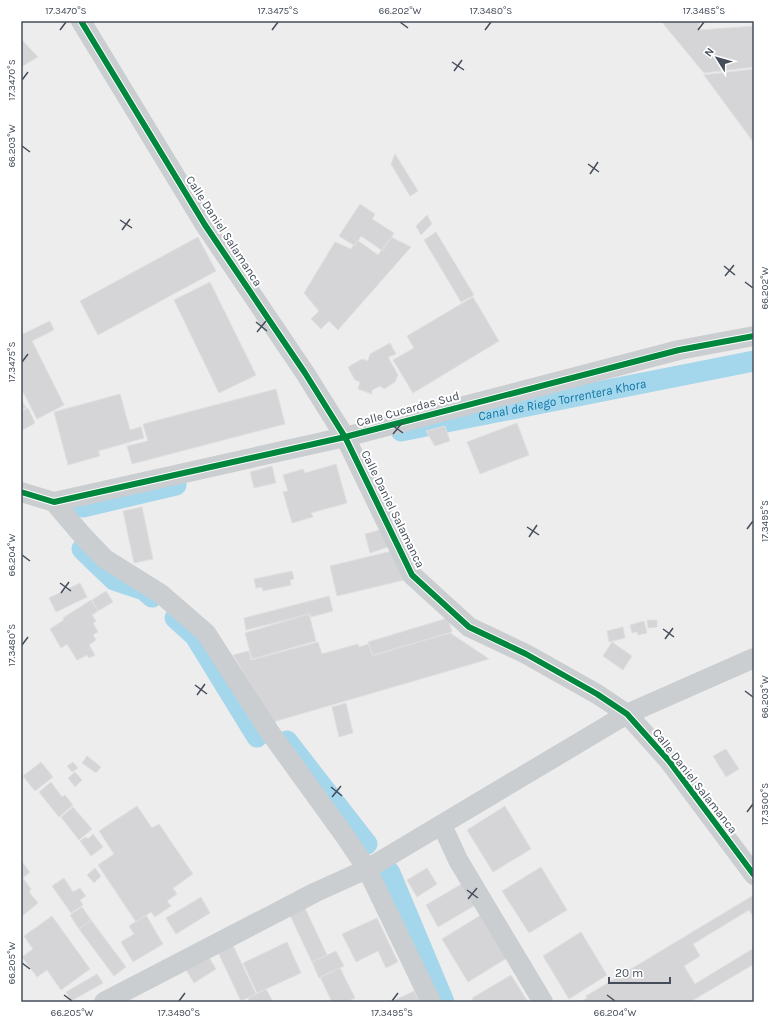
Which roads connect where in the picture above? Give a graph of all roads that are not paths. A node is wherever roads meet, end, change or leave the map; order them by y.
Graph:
1 (80, 21) edge
2 (754, 336) edge
3 (345, 437) junction
4 (21, 492) edge
5 (54, 502) junction
6 (754, 658) edge
7 (627, 714) junction
8 (441, 825) junction
9 (367, 869) junction
10 (754, 875) edge
11 (104, 1002) edge
12 (431, 1002) edge
13 (543, 1002) edge

1 - 3 street, Calle Daniel Salamanca
2 - 3 street, Calle Cucardas Sud
3 - 5 street, Calle Cucardas Sud
3 - 7 street, Calle Daniel Salamanca
4 - 5 street, Calle Cucardas Sud
5 - 9 street
6 - 7 street
7 - 8 street
7 - 10 street, Calle Daniel Salamanca
8 - 9 street
8 - 13 street
9 - 11 street
9 - 12 street

